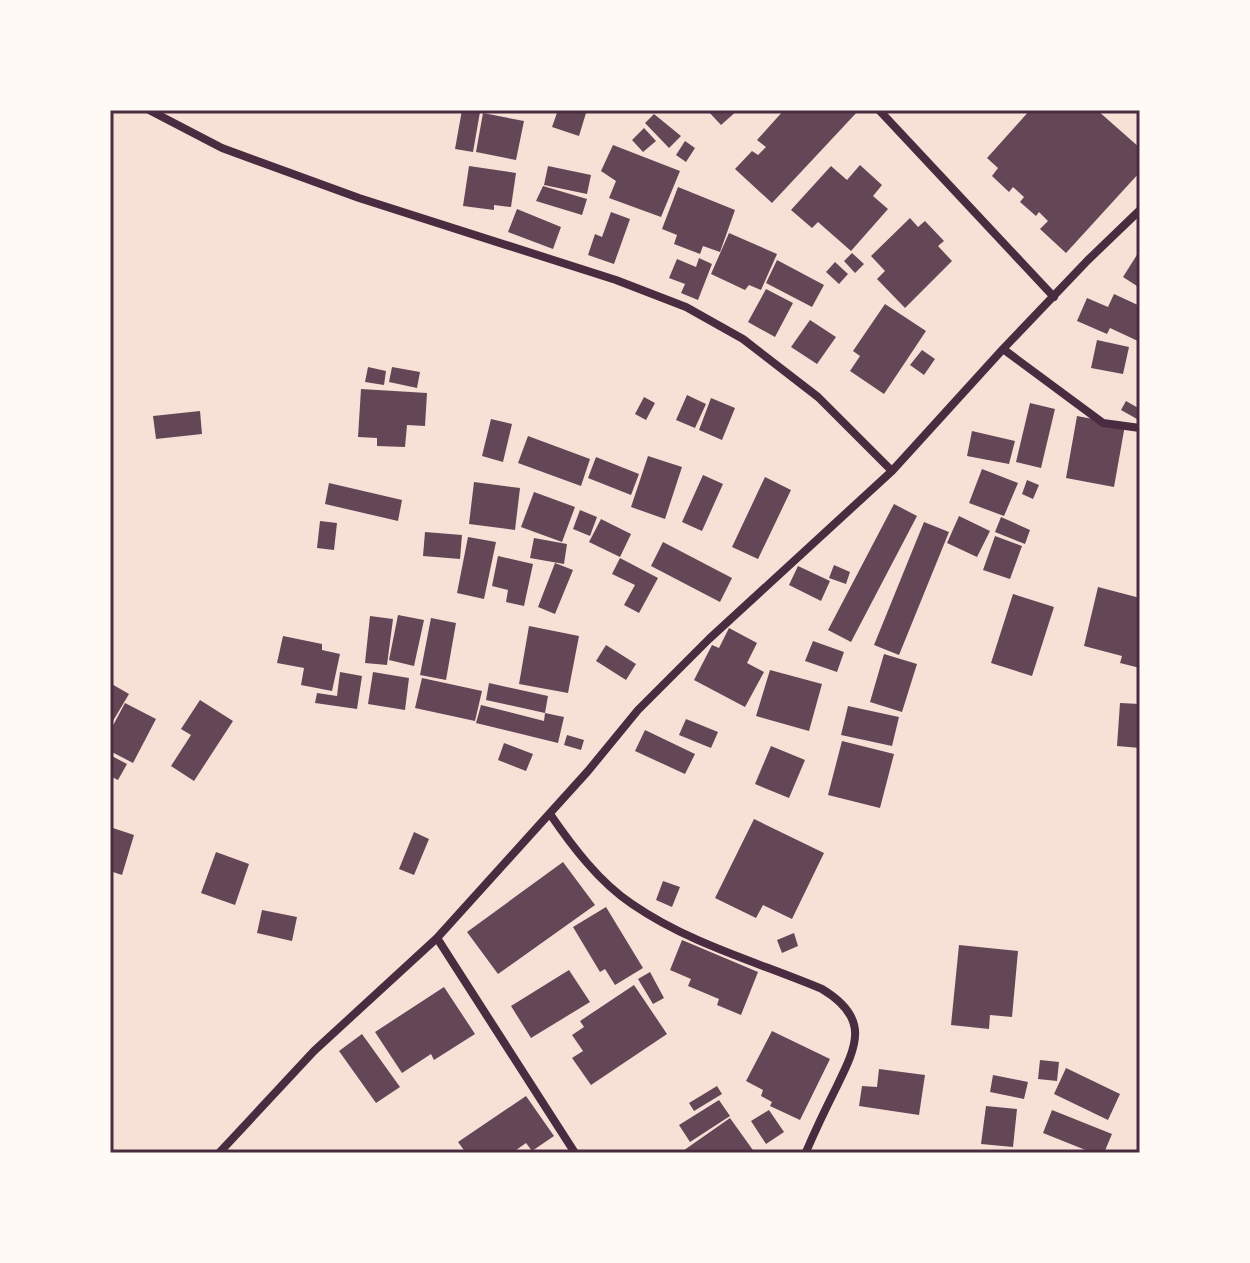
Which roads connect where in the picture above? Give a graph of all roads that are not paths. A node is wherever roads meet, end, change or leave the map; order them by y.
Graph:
1 (149, 110) edge
2 (879, 110) edge
3 (1140, 210) edge
4 (1054, 297) junction
5 (1003, 349) junction
6 (1140, 428) edge
7 (892, 471) junction
8 (550, 814) junction
9 (437, 938) junction
10 (806, 1152) edge
11 (219, 1153) edge
12 (575, 1153) edge

1 - 7 street
2 - 4 street
3 - 4 street
4 - 5 street
5 - 6 street
5 - 7 street
7 - 8 street
8 - 9 street
8 - 10 street
9 - 11 street
9 - 12 street

